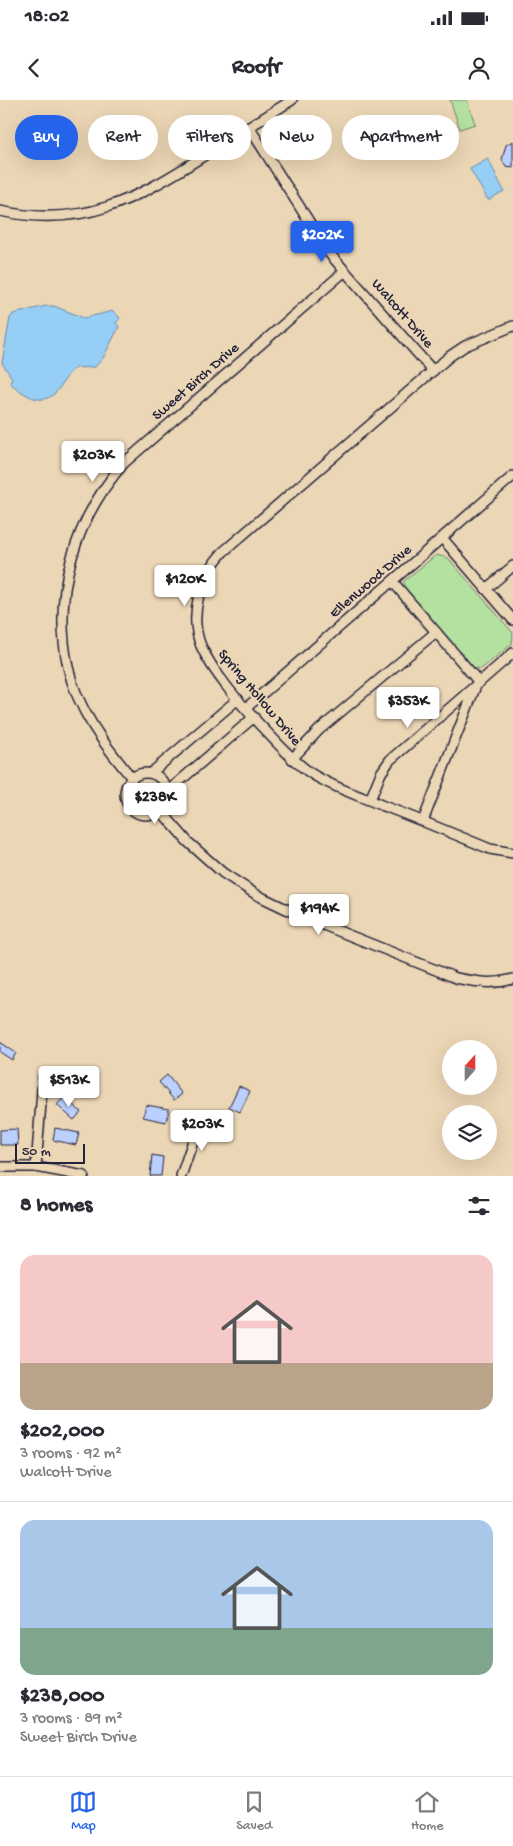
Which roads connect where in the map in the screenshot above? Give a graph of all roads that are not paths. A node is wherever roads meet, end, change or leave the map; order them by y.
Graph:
1 (292, 100) edge
2 (251, 126) edge
3 (251, 130) edge
4 (197, 160) edge
5 (0, 211) edge
6 (346, 271) junction
7 (513, 326) edge
8 (433, 371) junction
9 (513, 476) edge
10 (443, 539) junction
11 (513, 566) edge
12 (393, 582) junction
13 (486, 589) junction
14 (513, 620) edge
15 (436, 632) junction
16 (513, 652) edge
17 (478, 681) junction
18 (238, 699) junction
19 (246, 708) junction
20 (254, 718) junction
21 (292, 759) junction
22 (151, 773) junction
23 (132, 778) junction
24 (167, 792) junction
25 (370, 800) junction
26 (161, 810) junction
27 (423, 821) junction
28 (513, 853) edge
29 (513, 979) edge
30 (43, 1077) dead end
31 (200, 1120) dead end
32 (36, 1166) junction
33 (0, 1167) edge
34 (84, 1176) edge
35 (181, 1176) edge

1 - 2 street
3 - 6 street, Walcott Drive
4 - 5 street
6 - 8 street, Walcott Drive
6 - 23 street, Sweet Birch Drive
7 - 8 street, Spring Hollow Drive
8 - 18 street, Spring Hollow Drive
9 - 10 street, Ellenwood Drive
10 - 12 street, Ellenwood Drive
10 - 13 street
11 - 13 street
12 - 15 street
12 - 19 street, Ellenwood Drive
13 - 14 street
15 - 17 street
15 - 21 street
16 - 17 street
17 - 25 street
17 - 27 street
18 - 19 street, Spring Hollow Drive
18 - 22 street
19 - 20 street, Spring Hollow Drive
20 - 21 street, Spring Hollow Drive
20 - 24 street
21 - 25 street, Spring Hollow Drive
22 - 23 street
22 - 24 street
23 - 26 street
24 - 26 street
25 - 27 street, Spring Hollow Drive
26 - 29 street
27 - 28 street, Spring Hollow Drive
30 - 32 street
31 - 35 street
32 - 33 street
32 - 34 street

